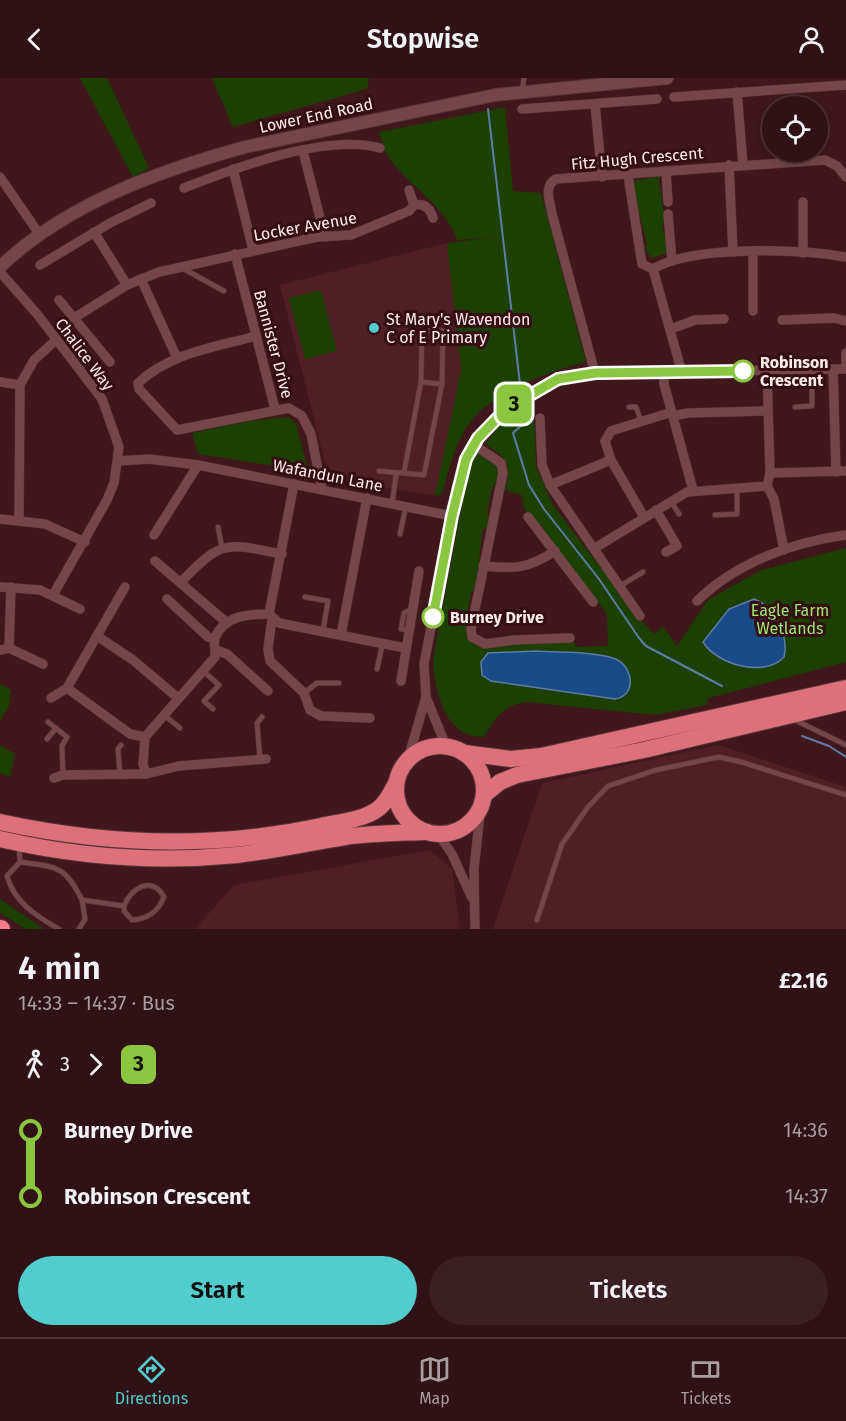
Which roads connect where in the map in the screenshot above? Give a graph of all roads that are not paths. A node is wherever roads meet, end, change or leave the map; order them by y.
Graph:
1 (524, 78) edge
2 (668, 78) edge
3 (846, 86) edge
4 (522, 92) junction
5 (737, 92) junction
6 (674, 97) dead end
7 (657, 99) dead end
8 (595, 104) junction
9 (522, 109) dead end
10 (380, 148) dead end
11 (303, 151) junction
12 (743, 164) junction
13 (841, 164) edge
14 (729, 165) junction
15 (233, 169) junction
16 (666, 171) junction
17 (628, 175) junction
18 (0, 177) edge
19 (602, 177) junction
20 (846, 177) edge
21 (184, 188) dead end
22 (409, 189) dead end
23 (668, 202) dead end
24 (803, 202) dead end
25 (151, 203) dead end
26 (414, 205) junction
27 (668, 214) dead end
28 (434, 218) dead end
29 (94, 232) junction
30 (40, 235) junction
31 (325, 237) junction
32 (253, 250) junction
33 (733, 252) junction
34 (753, 252) junction
35 (803, 253) junction
36 (235, 254) junction
37 (846, 256) edge
38 (672, 261) junction
39 (40, 265) dead end
40 (180, 267) junction
41 (653, 269) junction
42 (0, 270) edge
43 (141, 279) junction
44 (127, 285) junction
45 (224, 291) dead end
46 (59, 300) dead end
47 (753, 310) dead end
48 (74, 318) junction
49 (724, 319) dead end
50 (782, 320) dead end
51 (846, 321) edge
52 (671, 329) junction
53 (256, 336) junction
54 (56, 340) junction
55 (846, 353) edge
56 (177, 358) junction
57 (110, 362) dead end
58 (846, 363) edge
59 (812, 369) junction
60 (833, 369) junction
61 (846, 369) edge
62 (767, 370) junction
63 (595, 373) junction
64 (664, 373) junction
65 (682, 373) junction
66 (0, 382) edge
67 (421, 382) junction
68 (442, 384) junction
69 (20, 385) junction
70 (629, 407) dead end
71 (795, 407) dead end
72 (275, 409) junction
73 (768, 411) junction
74 (673, 414) junction
75 (540, 418) dead end
76 (641, 421) junction
77 (474, 445) junction
78 (611, 460) junction
79 (118, 461) junction
80 (198, 465) junction
81 (379, 471) dead end
82 (841, 471) edge
83 (404, 472) junction
84 (770, 473) junction
85 (396, 475) junction
86 (294, 484) junction
87 (550, 485) junction
88 (767, 486) junction
89 (322, 489) junction
90 (737, 489) junction
91 (693, 490) junction
92 (367, 498) junction
93 (671, 501) junction
94 (392, 504) junction
95 (406, 506) junction
96 (656, 510) junction
97 (680, 514) dead end
98 (716, 515) dead end
99 (452, 516) junction
100 (528, 517) dead end
101 (644, 517) junction
102 (0, 519) edge
103 (19, 520) junction
104 (218, 526) dead end
105 (400, 534) dead end
106 (154, 535) dead end
107 (846, 535) edge
108 (85, 542) junction
109 (222, 548) junction
110 (595, 548) junction
111 (784, 550) junction
112 (555, 551) junction
113 (666, 552) dead end
114 (282, 554) junction
115 (155, 561) dead end
116 (483, 566) junction
117 (419, 571) dead end
118 (643, 572) dead end
119 (181, 582) junction
120 (125, 586) dead end
121 (620, 586) junction
122 (0, 587) edge
123 (11, 587) junction
124 (53, 595) junction
125 (305, 597) dead end
126 (167, 598) dead end
127 (697, 601) dead end
128 (593, 602) dead end
129 (80, 609) dead end
130 (271, 616) junction
131 (640, 616) dead end
132 (227, 623) junction
133 (323, 631) junction
134 (341, 635) junction
135 (97, 636) junction
136 (570, 638) dead end
137 (215, 639) junction
138 (383, 642) junction
139 (405, 648) junction
140 (4, 649) edge
141 (216, 650) junction
142 (43, 664) dead end
143 (377, 669) dead end
144 (203, 670) junction
145 (401, 681) dead end
146 (339, 683) dead end
147 (67, 688) junction
148 (846, 688) edge
149 (268, 691) dead end
150 (304, 693) junction
151 (426, 697) junction
152 (51, 698) dead end
153 (178, 698) junction
154 (846, 702) edge
155 (213, 709) dead end
156 (164, 715) junction
157 (787, 716) junction
158 (262, 717) dead end
159 (370, 718) dead end
160 (48, 722) dead end
161 (56, 728) junction
162 (180, 728) dead end
163 (145, 737) junction
164 (47, 739) dead end
165 (121, 745) dead end
166 (846, 745) edge
167 (446, 746) junction
168 (464, 753) junction
169 (263, 759) joint
170 (408, 759) junction
171 (146, 774) junction
172 (120, 775) junction
173 (58, 777) joint
174 (396, 783) junction
175 (846, 795) edge
176 (482, 800) junction
177 (0, 822) edge
178 (433, 833) junction
179 (0, 839) edge
180 (19, 844) junction
181 (20, 862) junction
182 (82, 900) junction
183 (473, 900) junction
184 (124, 906) junction
185 (537, 920) dead end
186 (58, 929) edge
187 (79, 929) edge
188 (475, 929) edge

1 - 4 lane
2 - 4 street, Lower End Road
3 - 5 street
4 - 30 street, Lower End Road
5 - 6 street
5 - 12 street
7 - 8 street
8 - 9 street
8 - 19 street
10 - 11 street
11 - 15 street
11 - 31 street
12 - 13 street, Fitz Hugh Crescent
12 - 14 street, Fitz Hugh Crescent
13 - 20 street, Fitz Hugh Crescent
14 - 16 street, Fitz Hugh Crescent
14 - 33 street
15 - 21 street
15 - 32 street
16 - 17 street, Fitz Hugh Crescent
16 - 23 street
17 - 19 street, Fitz Hugh Crescent
17 - 41 street
18 - 30 street
19 - 63 street, Fitz Hugh Crescent
22 - 26 street
24 - 35 street
25 - 29 street
26 - 28 street
26 - 31 street, Locker Avenue
27 - 38 street
29 - 39 street
29 - 44 street
30 - 42 street, Lower End Road
31 - 32 street, Locker Avenue
32 - 36 street, Locker Avenue
33 - 34 street
33 - 38 street
34 - 35 street
34 - 47 street
35 - 37 street
36 - 40 street, Locker Avenue
36 - 53 street, Bannister Drive
38 - 41 street
40 - 43 street, Locker Avenue
40 - 45 lane
41 - 52 street
42 - 54 street, Chalice Way
43 - 44 street, Locker Avenue
43 - 56 street
44 - 48 street, Locker Avenue
46 - 48 street
48 - 57 street
49 - 52 street
50 - 51 street
52 - 65 street
53 - 56 street
53 - 72 street, Bannister Drive
54 - 69 street
54 - 79 street, Chalice Way
55 - 58 street
56 - 72 street
59 - 60 street
59 - 62 street
59 - 71 lane
60 - 61 street
60 - 82 street
62 - 65 street
62 - 73 street
63 - 64 street
63 - 77 street
64 - 65 street
64 - 74 street
66 - 69 street
67 - 68 lane
67 - 68 lane
67 - 83 lane
68 - 83 lane
69 - 103 street
70 - 76 lane
72 - 89 street, Bannister Drive
73 - 74 street
73 - 84 street
74 - 76 street
74 - 91 street
75 - 87 street
76 - 78 street
77 - 99 street
77 - 116 street
78 - 87 street
78 - 101 street
79 - 80 street, Wafandun Lane
79 - 108 street, Chalice Way
80 - 86 street, Wafandun Lane
80 - 106 street
81 - 85 lane
82 - 84 street
83 - 85 lane
84 - 88 street
85 - 94 lane
86 - 89 street, Wafandun Lane
86 - 114 street
87 - 110 street
88 - 90 street
88 - 111 street
89 - 92 street, Wafandun Lane
90 - 91 street
90 - 98 lane
91 - 93 street
92 - 94 street, Wafandun Lane
92 - 134 street
93 - 96 street
93 - 97 lane
94 - 95 street, Wafandun Lane
95 - 99 street, Wafandun Lane
95 - 105 lane
96 - 101 street
96 - 113 street
99 - 151 street
100 - 112 street
101 - 110 street
102 - 103 street
103 - 108 street
104 - 109 lane
107 - 111 street
108 - 124 street, Chalice Way
109 - 114 street
109 - 119 street
110 - 121 street
111 - 127 street
112 - 116 street
112 - 128 street
114 - 130 street
115 - 119 street
116 - 136 street
117 - 139 street
118 - 121 lane
119 - 132 street
120 - 135 street
121 - 131 street
122 - 123 street
123 - 124 street
123 - 140 street
124 - 129 street
125 - 133 lane
126 - 137 street
130 - 132 street
130 - 133 street
130 - 150 street
132 - 137 street
133 - 134 street
134 - 138 street
135 - 147 street
135 - 153 street
137 - 141 street
138 - 139 street
138 - 143 lane
139 - 145 street
140 - 142 street
141 - 144 street
141 - 149 street
144 - 153 street
144 - 155 lane
146 - 150 lane
147 - 152 street
147 - 163 street
148 - 168 highway
150 - 159 street
151 - 167 street
151 - 170 street
153 - 156 street
154 - 157 highway
156 - 162 lane
156 - 163 street
157 - 166 lane
157 - 176 highway
158 - 169 lane
160 - 161 lane
161 - 164 lane
161 - 173 lane
163 - 171 street
165 - 172 lane
167 - 168 highway
167 - 170 highway
168 - 176 highway
169 - 171 street
170 - 174 highway
171 - 172 street
172 - 173 street
174 - 177 highway
174 - 178 highway
175 - 185 lane
176 - 178 highway
176 - 183 street
178 - 180 highway
178 - 183 street
179 - 180 highway
180 - 181 lane
181 - 182 lane
181 - 186 lane
182 - 184 lane
182 - 187 lane
183 - 188 street
184 - 184 lane

